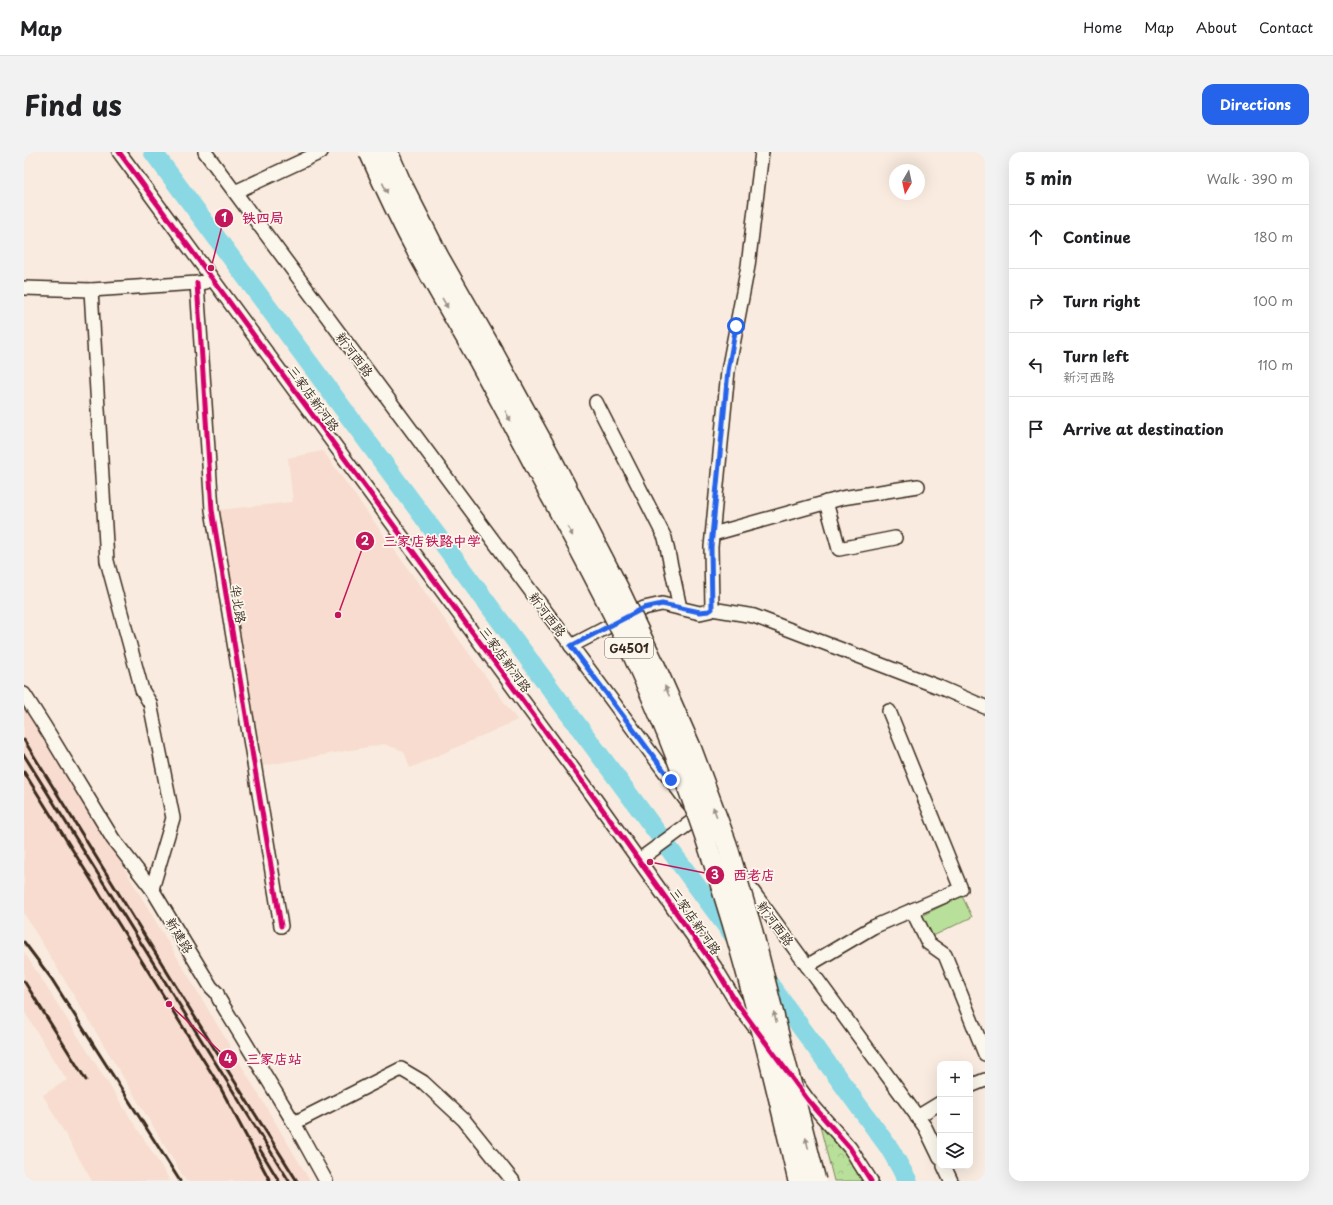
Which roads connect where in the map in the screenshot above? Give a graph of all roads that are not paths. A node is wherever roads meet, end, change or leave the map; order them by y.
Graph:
1 (119, 152) edge
2 (205, 152) edge
3 (320, 152) edge
4 (369, 152) edge
5 (388, 152) edge
6 (762, 152) edge
7 (235, 192) junction
8 (213, 280) junction
9 (197, 283) junction
10 (24, 288) edge
11 (91, 290) junction
12 (596, 402) dead end
13 (918, 486) dead end
14 (826, 502) junction
15 (713, 534) junction
16 (895, 538) dead end
17 (680, 608) junction
18 (712, 609) junction
19 (571, 646) junction
20 (24, 694) edge
21 (985, 707) edge
22 (889, 711) dead end
23 (698, 817) junction
24 (639, 860) junction
25 (152, 889) junction
26 (912, 910) junction
27 (281, 926) dead end
28 (807, 966) junction
29 (985, 1054) edge
30 (985, 1080) edge
31 (973, 1085) edge
32 (937, 1105) edge
33 (917, 1117) junction
34 (294, 1123) junction
35 (937, 1152) edge
36 (945, 1169) edge
37 (326, 1181) edge
38 (513, 1181) edge
39 (798, 1181) edge
40 (816, 1181) edge
41 (871, 1181) edge
42 (951, 1181) edge

1 - 8 street, 三家店新河路
2 - 7 street, 新河西路
3 - 7 street
4 -> 39 highway, G4501, bridge
40 -> 5 highway, G4501, bridge
6 - 15 street
7 - 19 street, 新河西路
8 - 9 street
8 - 24 street, 三家店新河路
9 - 11 street
9 - 27 street, 华北路
10 - 11 street
11 - 25 street
12 - 17 street
13 - 14 street
14 - 15 street
14 - 16 street
15 - 18 street
17 - 18 street
17 - 19 street
18 - 21 street
19 - 23 street, 新河西路
20 - 25 street, 新建路
22 - 26 street
23 - 24 street
23 - 28 street, 新河西路
24 - 41 street, 三家店新河路
25 - 34 street, 新建路
26 - 28 street
26 - 29 street
28 - 33 street, 新河西路
30 - 31 street
32 - 33 street
33 - 35 street, 新河西路
34 - 37 street, 新建路
34 - 38 street
36 - 42 street

